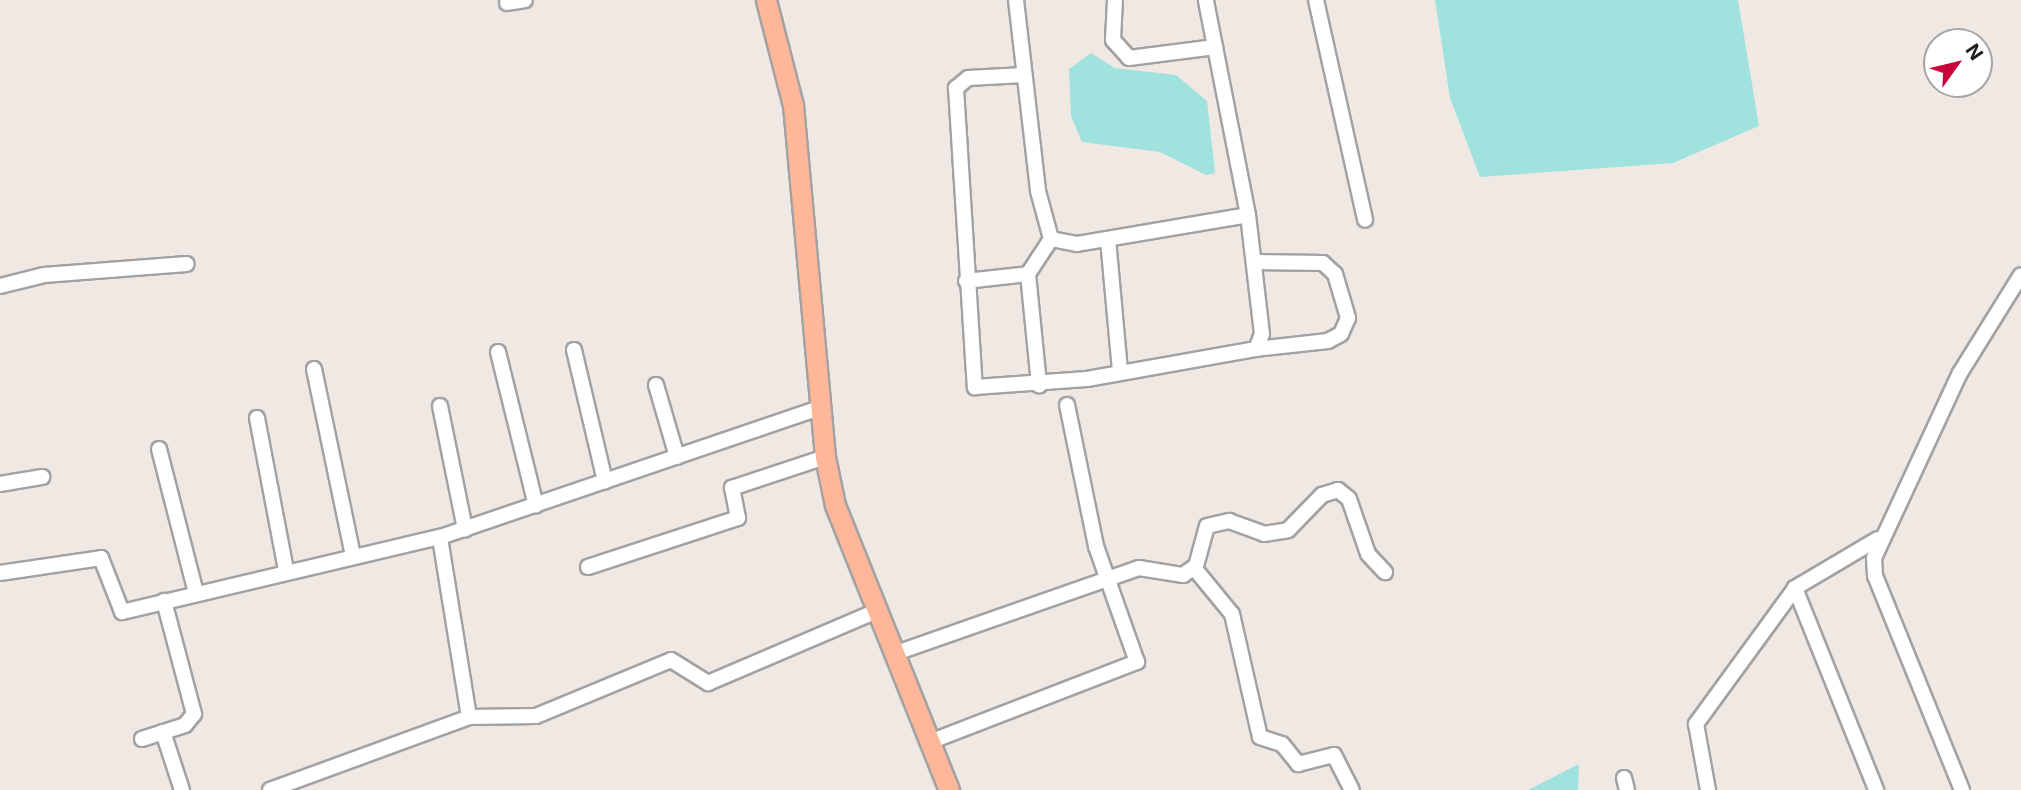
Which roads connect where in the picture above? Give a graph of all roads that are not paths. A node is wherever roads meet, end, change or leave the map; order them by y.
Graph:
1 (525, 0) edge
2 (766, 0) edge
3 (1016, 0) edge
4 (1115, 0) edge
5 (1206, 0) edge
6 (1316, 0) edge
7 (507, 2) dead end
8 (1215, 47) junction
9 (1024, 75) junction
10 (1248, 215) junction
11 (1365, 220) dead end
12 (1051, 239) junction
13 (1108, 239) junction
14 (1254, 262) junction
15 (187, 264) dead end
16 (1028, 274) junction
17 (2021, 275) edge
18 (966, 281) junction
19 (0, 286) edge
20 (1256, 349) junction
21 (574, 350) dead end
22 (498, 352) dead end
23 (314, 369) dead end
24 (1119, 372) junction
25 (656, 385) dead end
26 (1039, 385) junction
27 (1067, 405) dead end
28 (440, 406) dead end
29 (820, 408) junction
30 (257, 418) dead end
31 (159, 449) dead end
32 (677, 457) junction
33 (825, 457) junction
34 (43, 477) dead end
35 (605, 481) junction
36 (0, 484) edge
37 (536, 505) junction
38 (465, 529) junction
39 (440, 537) junction
40 (1878, 539) junction
41 (353, 555) junction
42 (588, 568) dead end
43 (1195, 569) junction
44 (286, 570) junction
45 (1385, 572) dead end
46 (0, 573) edge
47 (1110, 578) junction
48 (1795, 588) junction
49 (196, 593) junction
50 (164, 601) junction
51 (877, 611) junction
52 (896, 653) junction
53 (469, 717) junction
54 (163, 732) junction
55 (142, 739) dead end
56 (932, 741) junction
57 (182, 790) edge
58 (270, 790) edge
59 (949, 790) edge
60 (1352, 790) edge
61 (1709, 790) edge
62 (1876, 790) edge
63 (1962, 790) edge

1 - 7 street
2 - 29 main road
3 - 9 street
4 - 8 street
5 - 8 street
6 - 11 street
8 - 10 street
9 - 12 street
9 - 18 street
10 - 13 street
10 - 14 street
12 - 13 street
12 - 16 street
13 - 24 street
14 - 20 street
14 - 20 street
15 - 19 street
16 - 18 street
16 - 26 street
17 - 40 street
18 - 26 street
20 - 24 street
21 - 35 street
22 - 37 street
23 - 41 street
24 - 26 street
25 - 32 street
27 - 47 street
28 - 38 street
29 - 32 street
29 - 33 main road
30 - 44 street
31 - 49 street
32 - 35 street
33 - 42 street
33 - 51 main road
34 - 36 street
35 - 37 street
37 - 38 street
38 - 39 street
39 - 41 street
39 - 53 street
40 - 48 street
40 - 63 street
41 - 44 street
43 - 45 street
43 - 47 street
43 - 60 street
44 - 49 street
46 - 50 street
47 - 52 street
47 - 56 street
48 - 61 street
48 - 62 street
49 - 50 street
50 - 54 street
51 - 52 main road
51 - 53 street
52 - 56 main road
53 - 58 street
54 - 55 street
54 - 57 street
56 - 59 main road

